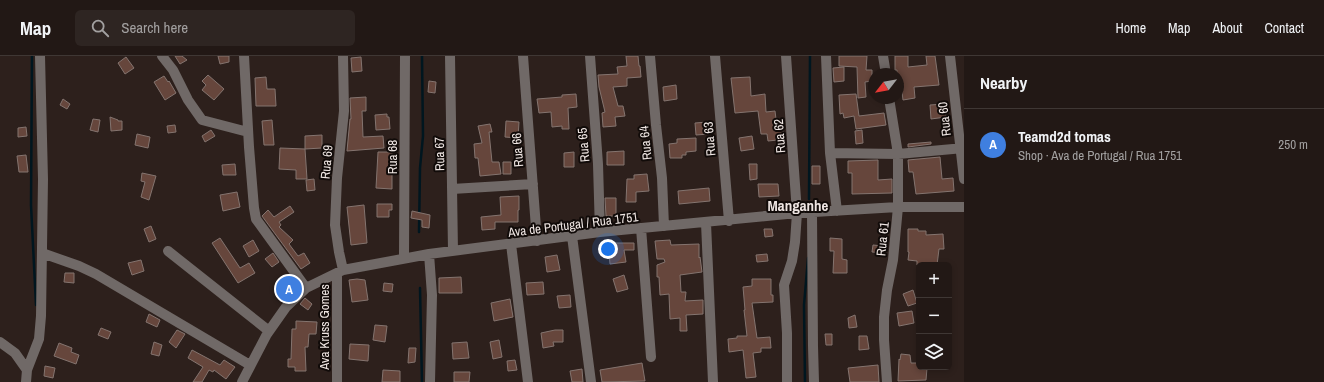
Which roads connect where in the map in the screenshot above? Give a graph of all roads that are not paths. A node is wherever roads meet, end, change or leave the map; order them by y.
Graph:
1 (40, 56) edge
2 (162, 56) edge
3 (244, 56) edge
4 (343, 56) edge
5 (405, 56) edge
6 (450, 56) edge
7 (523, 56) edge
8 (590, 56) edge
9 (650, 56) edge
10 (715, 56) edge
11 (786, 56) edge
12 (826, 56) edge
13 (883, 56) edge
14 (950, 56) edge
15 (885, 68) edge
16 (890, 104) edge
17 (248, 132) junction
18 (962, 148) edge
19 (830, 153) junction
20 (898, 154) junction
21 (964, 179) edge
22 (532, 184) junction
23 (452, 189) junction
24 (898, 207) junction
25 (964, 207) edge
26 (837, 211) junction
27 (797, 213) junction
28 (812, 213) junction
29 (728, 221) junction
30 (706, 222) junction
31 (664, 226) junction
32 (641, 228) junction
33 (600, 232) junction
34 (572, 236) junction
35 (537, 241) junction
36 (511, 244) junction
37 (168, 251) dead end
38 (453, 251) junction
39 (42, 253) junction
40 (429, 254) junction
41 (404, 258) junction
42 (340, 271) junction
43 (306, 288) junction
44 (269, 331) junction
45 (0, 342) edge
46 (651, 357) dead end
47 (250, 365) junction
48 (27, 370) junction
49 (26, 382) edge
50 (242, 382) edge
51 (337, 382) edge
52 (430, 382) edge
53 (528, 382) edge
54 (591, 382) edge
55 (713, 382) edge
56 (787, 382) edge
57 (814, 382) edge
58 (887, 382) edge

1 - 39 street
2 - 17 street
3 - 17 street
4 - 42 street, Rua 69
5 - 41 street, Rua 68
6 - 23 street, Rua 67
7 - 22 street, Rua 66
8 - 33 street, Rua 65
9 - 31 street, Rua 64
10 - 29 street, Rua 63
11 - 27 street, Rua 62
12 - 19 street
13 - 15 street
14 - 18 street, Rua 60
16 - 20 street, Rua 61
17 - 43 street
18 - 20 street
18 - 21 street, Rua 60
19 - 20 street
19 - 26 street
20 - 24 street, Rua 61
22 - 23 street
22 - 35 street, Rua 66
23 - 38 street, Rua 67
24 - 25 street, Ava de Portugal / Rua 1751
24 - 26 street, Ava de Portugal / Rua 1751
24 - 58 street, Rua 61
26 - 28 street, Ava de Portugal / Rua 1751
27 - 28 street, Ava de Portugal / Rua 1751
27 - 29 street, Ava de Portugal / Rua 1751
27 - 56 street, Rua 62
28 - 57 street
29 - 30 street, Ava de Portugal / Rua 1751
30 - 31 street, Ava de Portugal / Rua 1751
30 - 55 street
31 - 32 street, Ava de Portugal / Rua 1751
32 - 33 street, Ava de Portugal / Rua 1751
32 - 46 street
33 - 34 street, Ava de Portugal / Rua 1751
34 - 35 street, Ava de Portugal / Rua 1751
34 - 54 street
35 - 36 street, Ava de Portugal / Rua 1751
36 - 38 street, Ava de Portugal / Rua 1751
36 - 53 street
37 - 44 street
38 - 40 street, Ava de Portugal / Rua 1751
39 - 47 street
39 - 48 street
40 - 41 street, Ava de Portugal / Rua 1751
40 - 52 street
41 - 42 street, Ava de Portugal / Rua 1751
42 - 43 street, Ava de Portugal / Rua 1751
42 - 51 street, Ava Kruss Gomes
43 - 44 street, Ava de Portugal / Rua 1751
44 - 47 street, Ava de Portugal / Rua 1751
45 - 48 street
47 - 50 street, Ava de Portugal / Rua 1751
48 - 49 street

